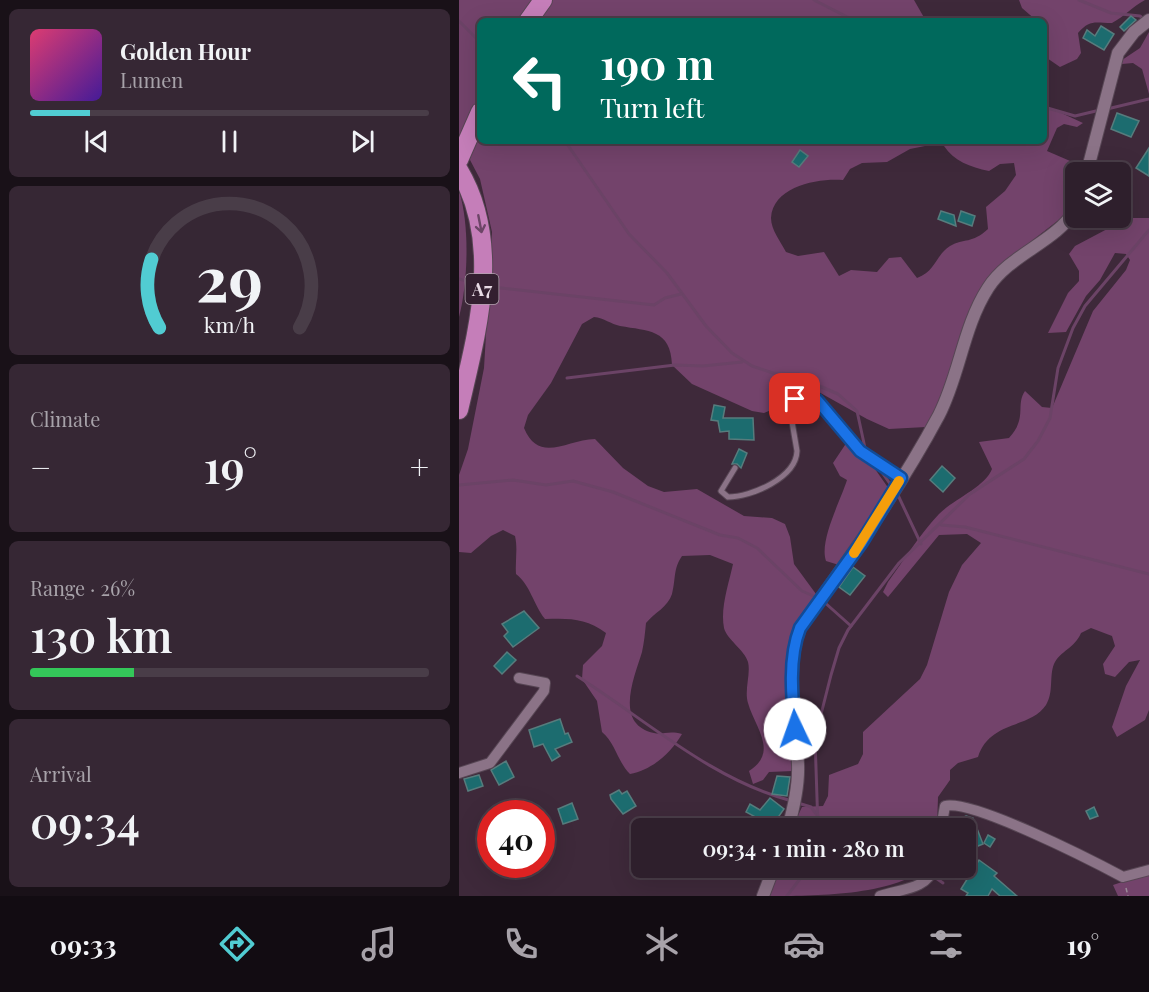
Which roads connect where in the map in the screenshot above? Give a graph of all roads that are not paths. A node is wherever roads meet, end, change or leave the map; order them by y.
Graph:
1 (543, 0) edge
2 (530, 18) edge
3 (1149, 20) edge
4 (477, 119) edge
5 (459, 160) edge
6 (1090, 162) edge
7 (459, 170) edge
8 (1065, 221) edge
9 (459, 410) edge
10 (735, 468) dead end
11 (901, 478) junction
12 (519, 678) dead end
13 (459, 773) edge
14 (791, 818) edge
15 (943, 818) edge
16 (1149, 870) edge
17 (770, 878) edge
18 (928, 878) edge
19 (763, 896) edge
20 (880, 896) edge

1 - 2 highway
3 - 6 street
4 - 5 highway
7 -> 9 highway, A7
8 - 11 street
10 - 11 lane
11 - 14 street
12 - 13 street
15 - 16 street
17 - 19 street
18 - 20 street

